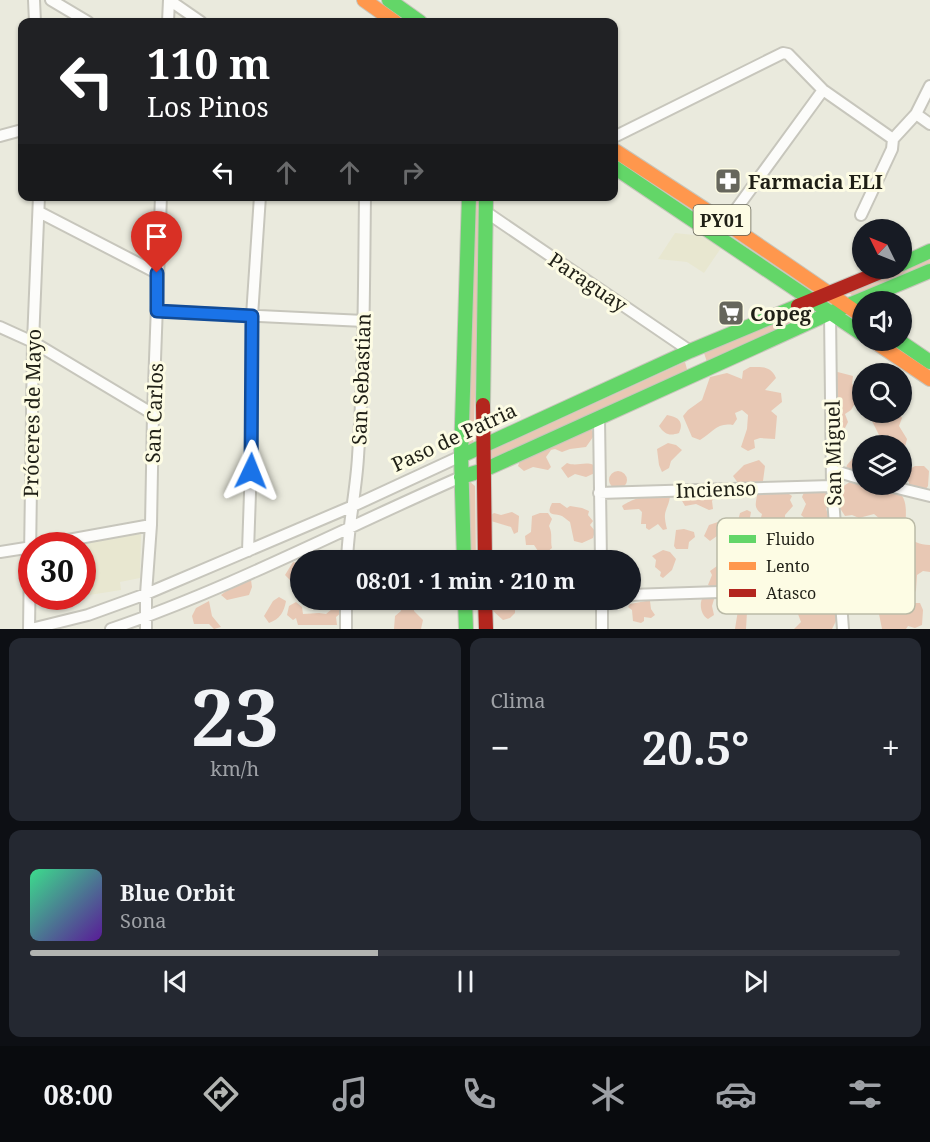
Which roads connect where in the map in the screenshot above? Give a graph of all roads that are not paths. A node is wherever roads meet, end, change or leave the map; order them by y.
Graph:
1 (34, 0) edge
2 (51, 0) edge
3 (169, 0) edge
4 (364, 0) edge
5 (389, 0) edge
6 (35, 18) edge
7 (81, 18) edge
8 (168, 18) edge
9 (195, 18) edge
10 (389, 18) edge
11 (414, 18) edge
12 (930, 86) edge
13 (823, 90) junction
14 (916, 114) junction
15 (930, 124) edge
16 (18, 131) edge
17 (618, 135) edge
18 (0, 136) edge
19 (893, 139) junction
20 (618, 153) edge
21 (618, 170) edge
22 (39, 201) edge
23 (161, 201) edge
24 (260, 201) edge
25 (365, 201) edge
26 (469, 201) edge
27 (486, 201) edge
28 (39, 212) junction
29 (486, 213) junction
30 (861, 215) dead end
31 (726, 223) junction
32 (930, 251) edge
33 (912, 259) edge
34 (930, 271) edge
35 (157, 273) junction
36 (865, 279) edge
37 (829, 295) junction
38 (814, 301) junction
39 (847, 306) junction
40 (796, 308) junction
41 (852, 309) edge
42 (157, 311) junction
43 (830, 313) junction
44 (252, 316) junction
45 (364, 321) junction
46 (807, 325) junction
47 (0, 327) edge
48 (852, 327) edge
49 (33, 342) junction
50 (707, 345) junction
51 (912, 350) edge
52 (888, 351) edge
53 (686, 353) junction
54 (930, 362) edge
55 (716, 365) junction
56 (692, 376) junction
57 (930, 379) edge
58 (153, 395) junction
59 (130, 399) junction
60 (153, 414) junction
61 (600, 418) junction
62 (482, 445) junction
63 (461, 456) junction
64 (484, 470) junction
65 (832, 470) junction
66 (852, 476) edge
67 (461, 477) junction
68 (832, 486) junction
69 (912, 492) edge
70 (599, 493) junction
71 (930, 496) edge
72 (353, 506) junction
73 (835, 518) edge
74 (152, 525) junction
75 (348, 529) junction
76 (32, 532) edge
77 (96, 535) edge
78 (18, 549) edge
79 (347, 550) edge
80 (464, 550) edge
81 (485, 550) edge
82 (601, 550) edge
83 (248, 551) junction
84 (0, 552) edge
85 (717, 593) edge
86 (146, 594) junction
87 (641, 596) edge
88 (30, 610) edge
89 (346, 610) edge
90 (465, 610) edge
91 (485, 610) edge
92 (602, 610) edge
93 (842, 614) edge
94 (146, 617) junction
95 (30, 629) edge
96 (111, 629) edge
97 (146, 629) edge
98 (346, 629) edge
99 (466, 629) edge
100 (486, 629) edge
101 (602, 629) edge
102 (843, 629) edge

1 - 6 street
2 - 7 street
3 - 8 street
3 - 9 street
4 - 10 main road
5 - 11 main road
12 - 14 street
13 - 17 street
13 - 19 street
13 - 31 street
14 - 15 street
14 - 19 street
16 - 18 street
19 - 30 street
20 - 31 main road, PY01
21 - 38 main road, PY01
22 - 28 street, Próceres de Mayo
23 - 35 street, San Carlos
24 - 44 street
25 - 45 street, San Sebastian
26 - 63 main road
27 - 29 main road
28 - 35 street
28 - 49 street, Próceres de Mayo
29 - 53 street, Paraguay
29 - 62 main road
31 - 37 main road, PY01
32 - 33 main road
34 - 39 main road, Paso de Patria
35 - 42 street, San Carlos
36 - 37 main road, Paso de Patria
37 - 38 main road, Paso de Patria
37 - 39 main road, PY01
38 - 40 main road, Paso de Patria
38 - 43 main road, PY01
39 - 41 main road, PY01
39 - 43 main road, Paso de Patria
40 - 46 main road
40 - 50 main road, Paso de Patria
42 - 44 street
42 - 58 street, San Carlos
43 - 46 main road, Paso de Patria
43 - 48 main road, PY01
43 - 65 street, San Miguel
44 - 45 street
44 - 83 street
45 - 72 street, San Sebastian
46 - 55 main road, Paso de Patria
47 - 49 street
49 - 59 street
49 - 76 street, Próceres de Mayo
50 - 53 main road, Paso de Patria
50 - 55 main road
51 - 54 main road
52 - 57 main road
53 - 56 main road
53 - 62 main road, Paso de Patria
55 - 56 main road, Paso de Patria
56 - 61 main road, Paso de Patria
58 - 59 street
58 - 60 street, San Carlos
59 - 60 street
60 - 74 street, San Carlos
61 - 64 main road, Paso de Patria
61 - 70 street
62 - 63 main road, Paso de Patria
62 - 64 main road
63 - 67 main road
63 - 72 street, Paso de Patria
64 - 67 main road, Paso de Patria
64 - 81 main road
65 - 66 street
65 - 68 street, San Miguel
67 - 75 street, Paso de Patria
67 - 80 main road
68 - 70 street, Incienso
68 - 73 street, San Miguel
69 - 71 street
70 - 82 street
72 - 75 street, San Sebastian
72 - 83 street, Paso de Patria
74 - 77 street
74 - 86 street, San Carlos
75 - 79 street, San Sebastian
75 - 94 street, Paso de Patria
78 - 84 street
83 - 86 street, Paso de Patria
85 - 87 street
86 - 94 street, San Carlos
86 - 95 street, Paso de Patria
88 - 95 street, Próceres de Mayo
89 - 98 street
90 - 99 main road
91 - 100 main road
92 - 101 street
93 - 102 street, San Miguel
94 - 96 street, Paso de Patria
94 - 97 street, San Carlos

